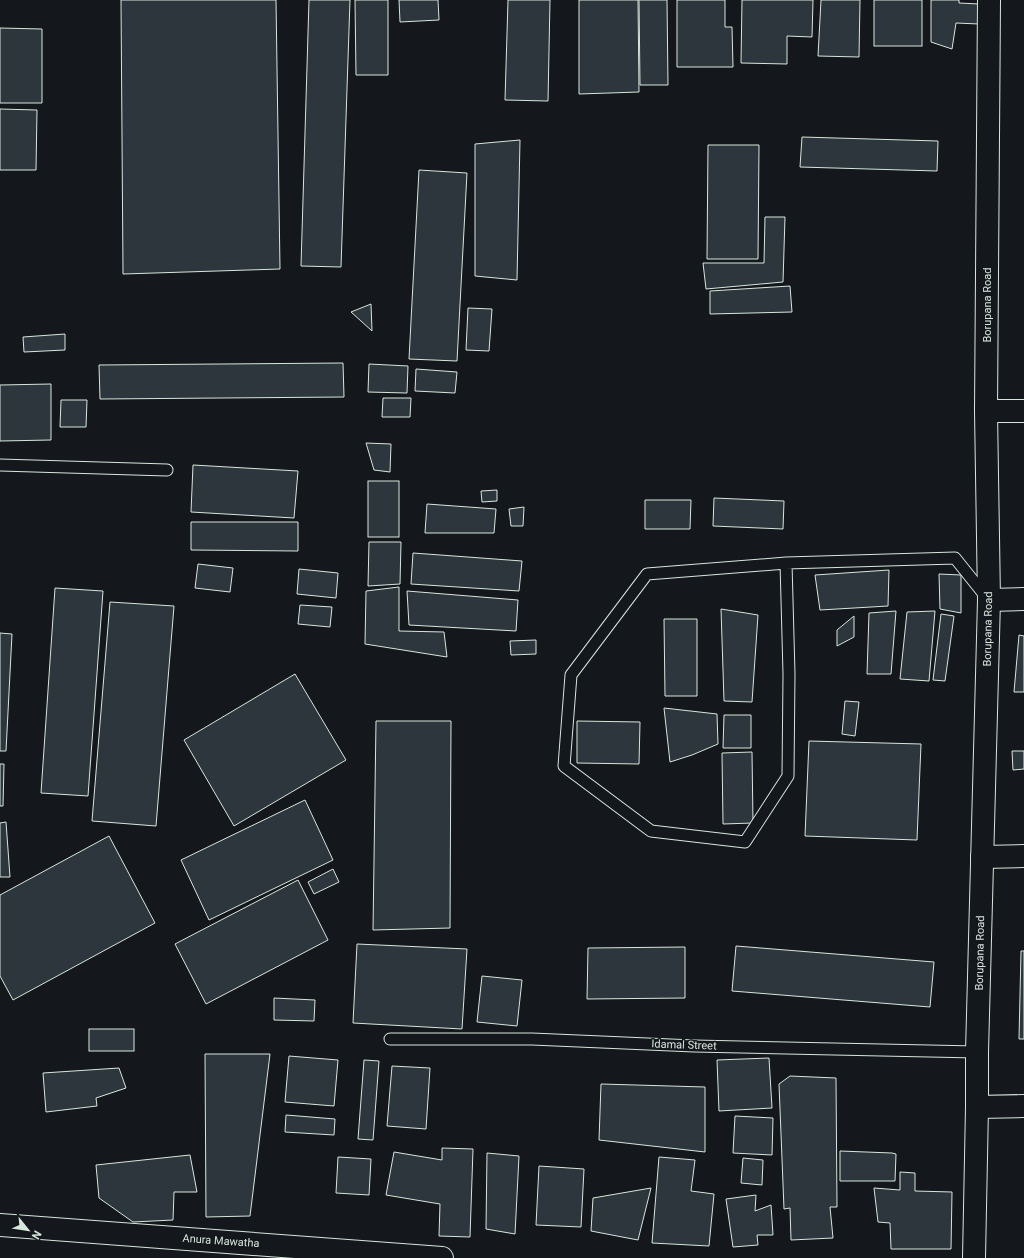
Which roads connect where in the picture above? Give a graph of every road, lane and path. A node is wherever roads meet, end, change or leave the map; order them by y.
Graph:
1 (989, 0) edge
2 (986, 411) junction
3 (1024, 411) edge
4 (0, 465) edge
5 (167, 470) dead end
6 (786, 563) junction
7 (989, 600) junction
8 (1024, 600) edge
9 (1024, 856) edge
10 (982, 857) junction
11 (390, 1039) dead end
12 (977, 1052) junction
13 (1024, 1106) edge
14 (977, 1107) junction
15 (0, 1225) edge
16 (442, 1258) edge
17 (974, 1258) edge

1 - 2 main road, Borupana Road
2 - 3 main road
2 - 7 main road, Borupana Road
4 - 5 lane
6 - 6 lane
6 - 7 lane
7 - 8 main road
7 - 10 main road, Borupana Road
9 - 10 main road
10 - 12 main road, Borupana Road
11 - 12 lane, Idamal Street
12 - 14 main road, Borupana Road
13 - 14 main road
14 - 17 main road, Borupana Road
15 - 16 main road, Anura Mawatha

